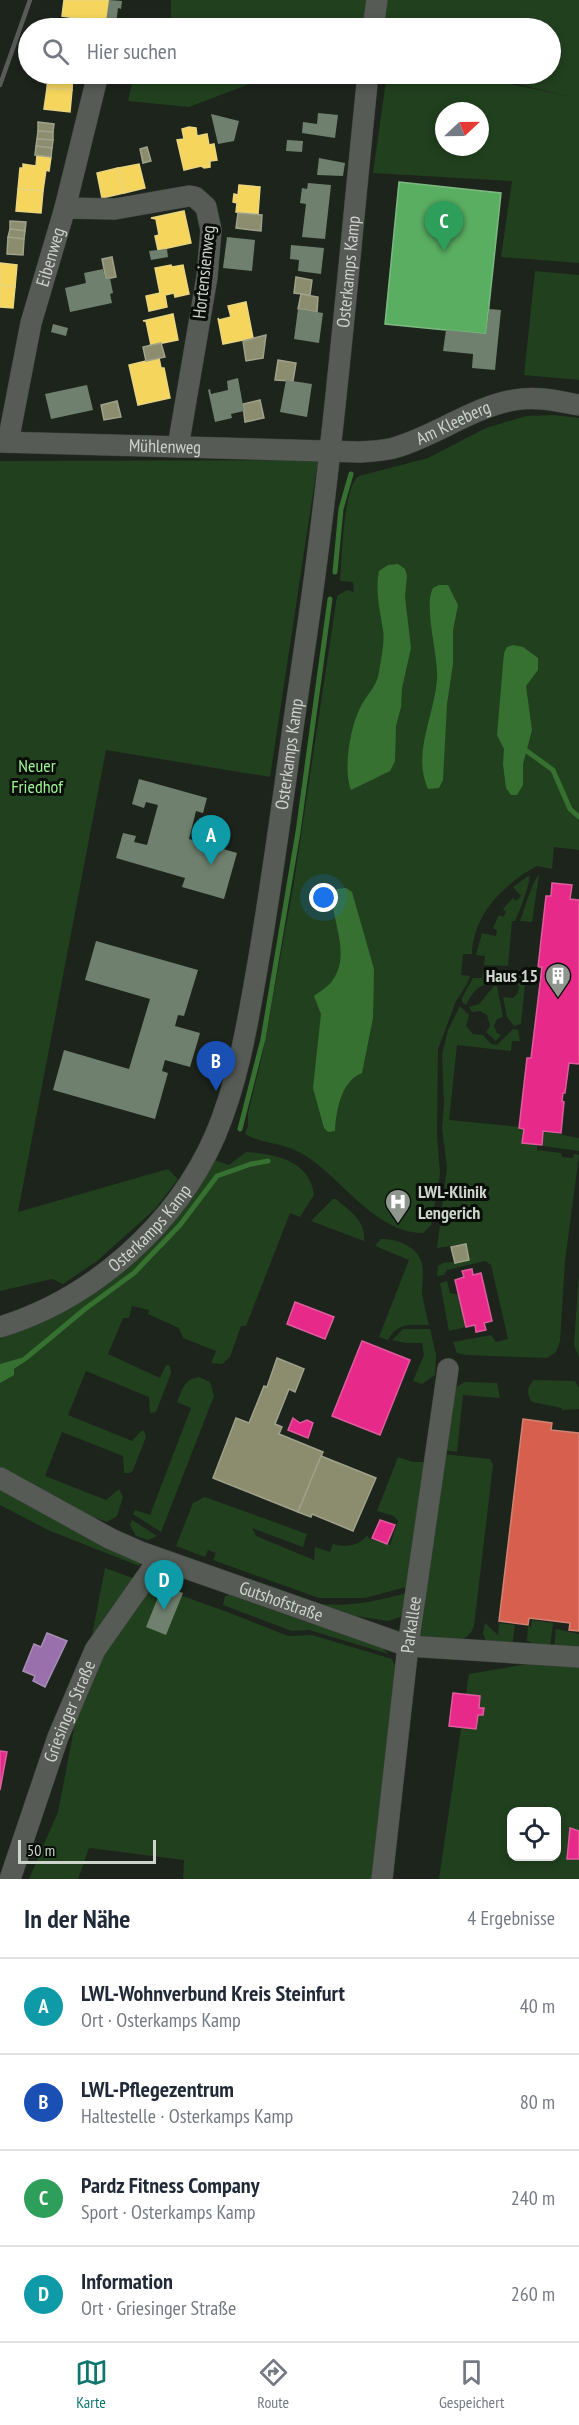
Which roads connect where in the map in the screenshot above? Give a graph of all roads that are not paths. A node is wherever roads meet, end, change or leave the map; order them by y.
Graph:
1 (376, 0) edge
2 (374, 18) edge
3 (96, 84) edge
4 (368, 84) edge
5 (65, 208) junction
6 (579, 405) edge
7 (4, 442) edge
8 (178, 447) junction
9 (329, 451) junction
10 (0, 1328) edge
11 (448, 1369) dead end
12 (0, 1478) edge
13 (159, 1559) junction
14 (408, 1646) junction
15 (579, 1657) edge
16 (10, 1879) edge
17 (382, 1879) edge

1 - 2 street
3 - 5 street, Eibenweg
4 - 9 street, Osterkamps Kamp
5 - 7 street, Eibenweg
5 - 8 street, Hortensienweg
6 - 9 street, Am Kleeberg
7 - 8 street, Mühlenweg
8 - 9 street, Mühlenweg
9 - 10 street, Osterkamps Kamp
11 - 14 street, Parkallee
12 - 13 street, Gutshofstraße
13 - 14 street, Gutshofstraße
13 - 16 street, Griesinger Straße
14 - 15 street, Gutshofstraße
14 - 17 street, Parkallee

